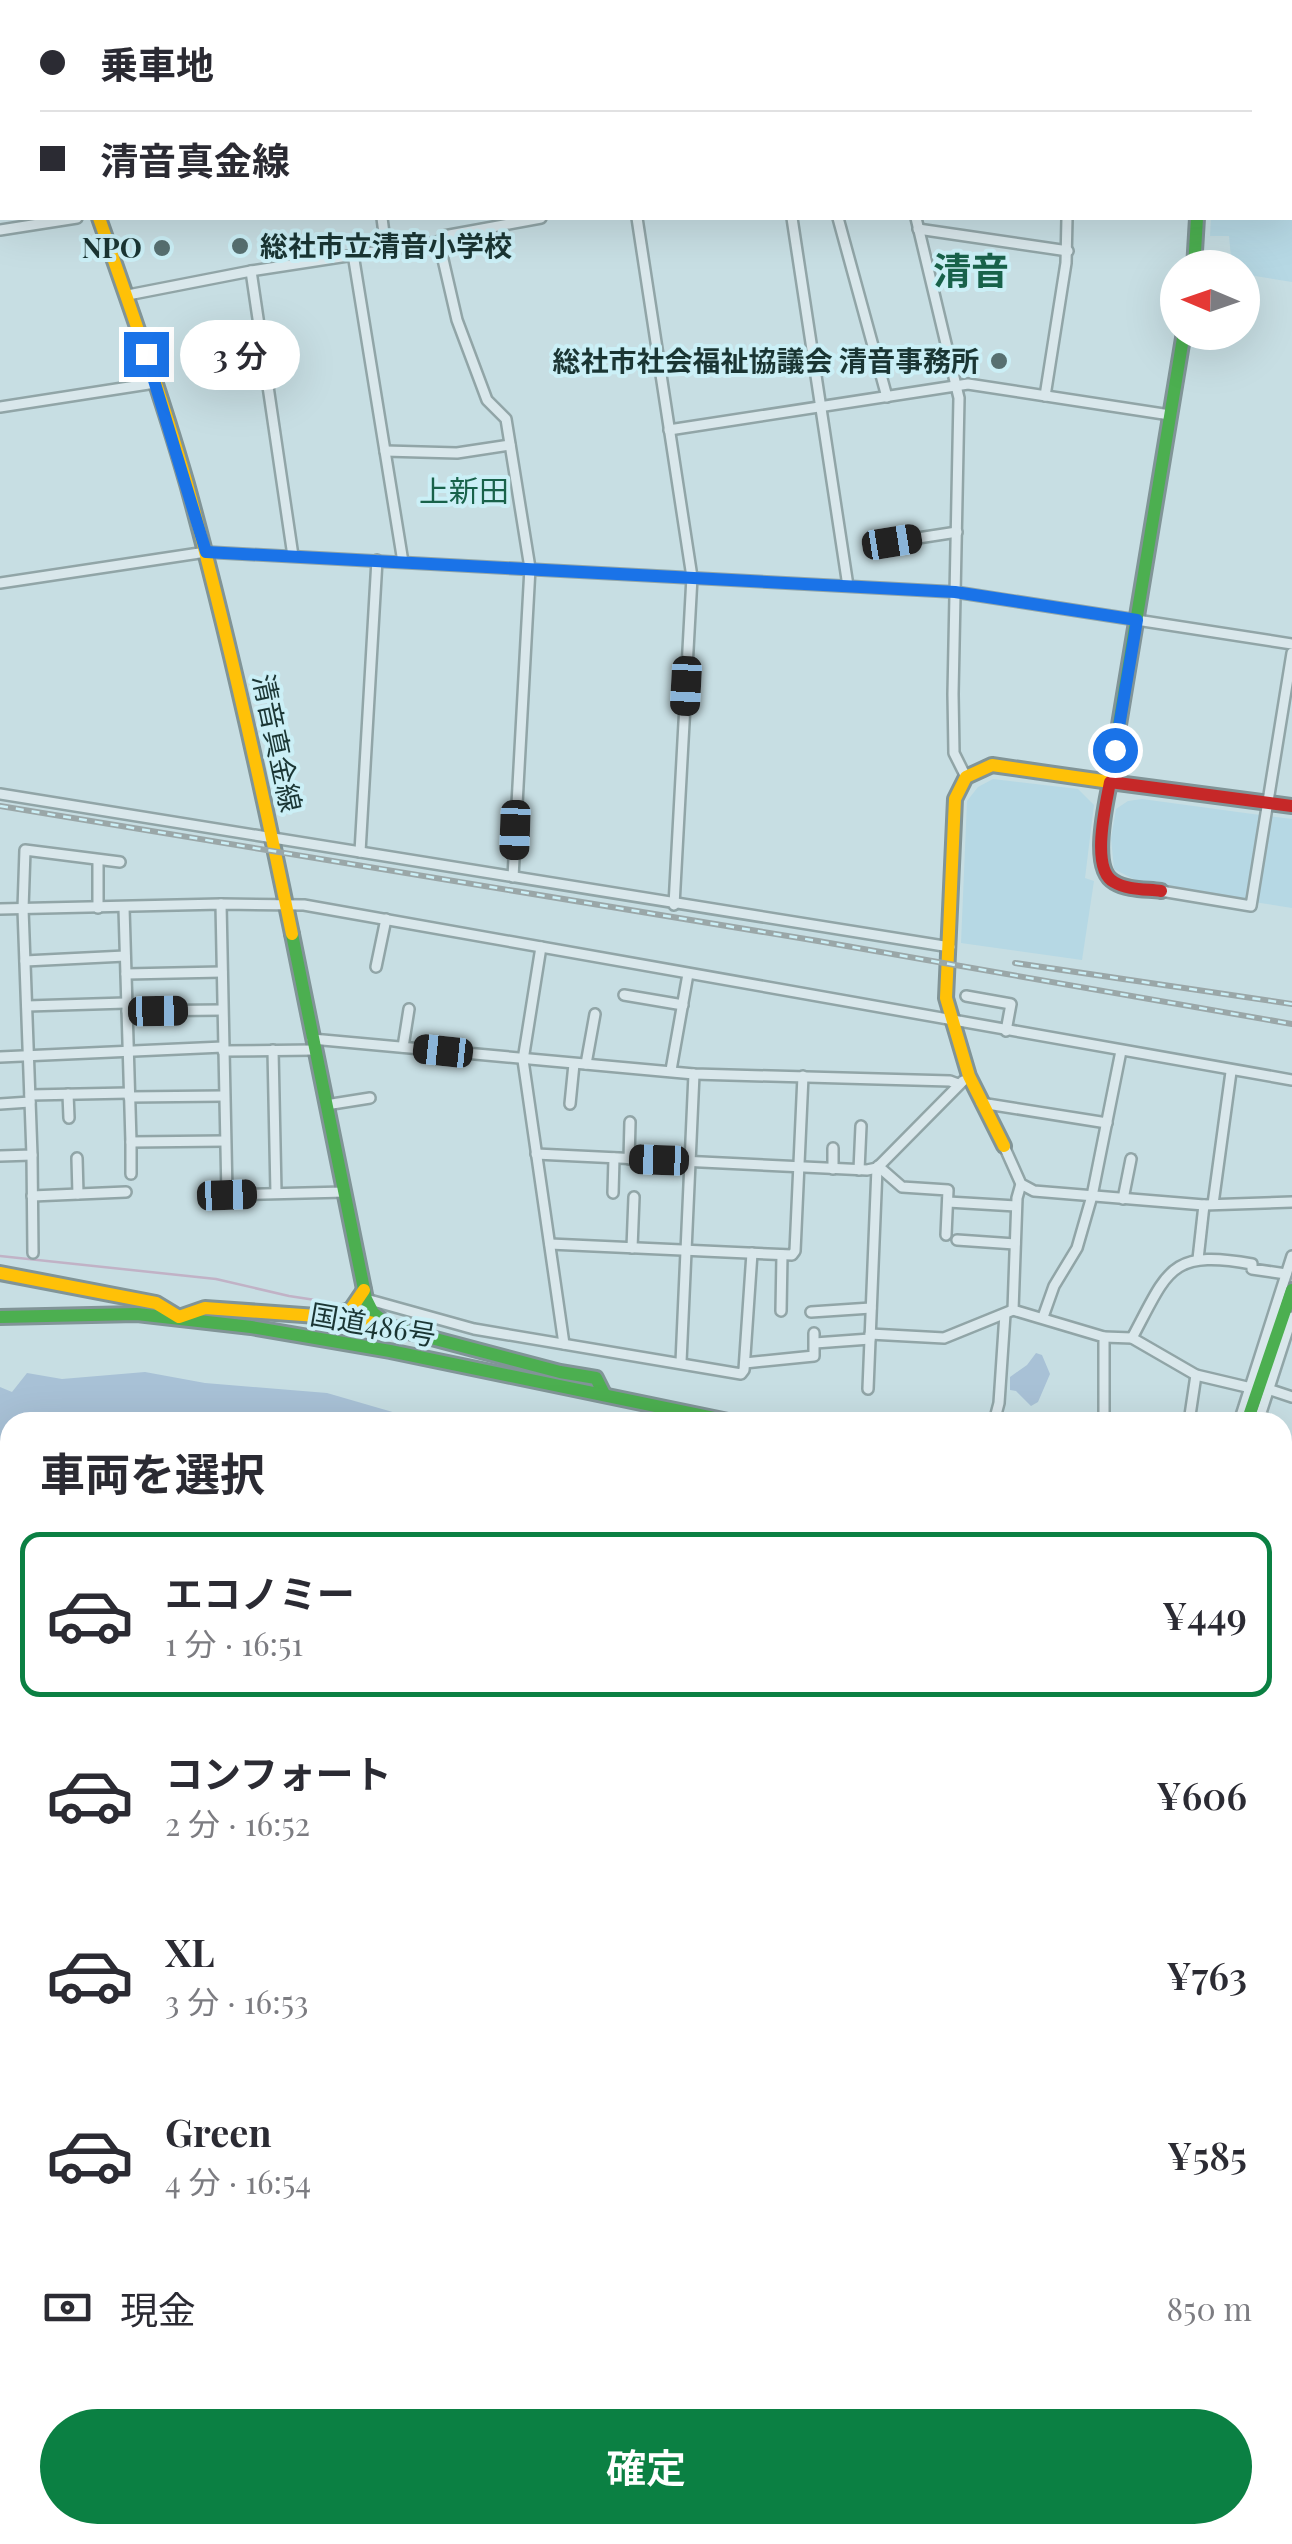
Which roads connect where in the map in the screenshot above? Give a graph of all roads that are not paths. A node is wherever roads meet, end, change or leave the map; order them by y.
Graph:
1 (64, 220) edge
2 (99, 220) edge
3 (382, 220) edge
4 (507, 220) edge
5 (637, 220) edge
6 (792, 220) edge
7 (839, 220) edge
8 (916, 220) edge
9 (1067, 220) edge
10 (1197, 220) edge
11 (918, 229) junction
12 (0, 230) edge
13 (438, 242) junction
14 (386, 249) junction
15 (1195, 250) edge
16 (1068, 252) junction
17 (353, 254) junction
18 (251, 270) junction
19 (128, 295) junction
20 (1181, 350) edge
21 (155, 383) junction
22 (958, 386) junction
23 (1044, 396) junction
24 (887, 397) junction
25 (0, 407) edge
26 (820, 407) junction
27 (1170, 415) junction
28 (669, 430) junction
29 (510, 446) junction
30 (385, 451) junction
31 (957, 532) junction
32 (892, 542) dead end
33 (206, 552) junction
34 (293, 556) junction
35 (376, 560) junction
36 (403, 562) junction
37 (530, 568) junction
38 (692, 577) junction
39 (0, 583) edge
40 (848, 586) junction
41 (955, 592) junction
42 (1137, 620) junction
43 (1292, 644) edge
44 (1292, 653) edge
45 (966, 777) junction
46 (1110, 782) junction
47 (0, 794) edge
48 (1268, 803) junction
49 (1292, 806) edge
50 (272, 838) junction
51 (360, 852) junction
52 (98, 860) junction
53 (120, 862) dead end
54 (513, 877) junction
55 (1161, 891) joint
56 (221, 904) junction
57 (674, 904) junction
58 (284, 905) junction
59 (23, 908) junction
60 (98, 908) junction
61 (124, 908) junction
62 (0, 909) edge
63 (386, 919) junction
64 (541, 946) junction
65 (950, 946) junction
66 (125, 956) junction
67 (25, 960) junction
68 (376, 967) dead end
69 (222, 972) junction
70 (126, 974) junction
71 (688, 974) junction
72 (624, 995) dead end
73 (966, 996) dead end
74 (683, 1004) junction
75 (27, 1006) junction
76 (127, 1007) junction
77 (409, 1009) dead end
78 (222, 1010) junction
79 (596, 1014) dead end
80 (952, 1021) junction
81 (1006, 1031) junction
82 (313, 1044) junction
83 (403, 1046) junction
84 (128, 1049) junction
85 (223, 1049) junction
86 (273, 1050) junction
87 (1121, 1051) junction
88 (28, 1054) junction
89 (0, 1056) edge
90 (522, 1060) junction
91 (574, 1064) junction
92 (586, 1064) junction
93 (671, 1070) junction
94 (1231, 1072) junction
95 (694, 1074) junction
96 (803, 1076) junction
97 (964, 1080) junction
98 (1292, 1080) edge
99 (68, 1094) junction
100 (129, 1095) junction
101 (224, 1096) junction
102 (30, 1098) junction
103 (370, 1098) dead end
104 (0, 1104) edge
105 (570, 1104) dead end
106 (981, 1104) junction
107 (326, 1105) junction
108 (70, 1118) dead end
109 (630, 1122) dead end
110 (1106, 1123) junction
111 (861, 1126) dead end
112 (225, 1141) junction
113 (130, 1142) junction
114 (1004, 1146) joint
115 (834, 1148) dead end
116 (536, 1154) junction
117 (32, 1155) junction
118 (0, 1156) edge
119 (78, 1158) dead end
120 (614, 1158) junction
121 (629, 1159) junction
122 (1132, 1159) dead end
123 (690, 1161) junction
124 (798, 1167) junction
125 (878, 1167) junction
126 (833, 1169) junction
127 (859, 1170) junction
128 (132, 1174) dead end
129 (1022, 1184) junction
130 (126, 1192) dead end
131 (344, 1192) junction
132 (613, 1193) dead end
133 (78, 1194) junction
134 (276, 1194) junction
135 (32, 1196) junction
136 (1092, 1196) junction
137 (634, 1197) dead end
138 (1123, 1198) junction
139 (948, 1202) junction
140 (1292, 1202) edge
141 (1208, 1204) junction
142 (1016, 1206) junction
143 (946, 1234) dead end
144 (957, 1240) dead end
145 (550, 1244) junction
146 (1015, 1244) junction
147 (632, 1248) junction
148 (685, 1250) junction
149 (33, 1252) dead end
150 (752, 1254) junction
151 (782, 1255) junction
152 (1292, 1256) edge
153 (1198, 1259) junction
154 (0, 1274) edge
155 (1286, 1274) junction
156 (1292, 1290) edge
157 (366, 1294) junction
158 (156, 1303) junction
159 (206, 1308) junction
160 (871, 1308) junction
161 (781, 1311) dead end
162 (811, 1312) dead end
163 (1009, 1312) junction
164 (339, 1315) junction
165 (0, 1316) edge
166 (179, 1316) junction
167 (1044, 1317) junction
168 (1292, 1317) edge
169 (390, 1326) junction
170 (870, 1337) junction
171 (1104, 1337) junction
172 (1132, 1338) junction
173 (564, 1344) junction
174 (681, 1362) junction
175 (745, 1363) junction
176 (1196, 1375) junction
177 (1250, 1388) junction
178 (868, 1389) dead end
179 (1268, 1390) junction
180 (604, 1394) junction
181 (1292, 1397) edge
182 (687, 1412) edge
183 (997, 1412) edge
184 (1104, 1412) edge
185 (1190, 1412) edge
186 (1242, 1412) edge
187 (1250, 1412) edge
188 (1261, 1412) edge

1 - 12 street
2 - 19 main road, 清音真金線
3 - 14 street
4 - 13 street
5 - 28 street
6 - 26 street
7 - 24 street
8 - 11 street
9 - 16 street
10 - 15 main road
11 - 16 street
11 - 22 street
13 - 14 street
13 - 29 street
14 - 17 street
16 - 23 street
17 - 18 street
17 - 30 street
18 - 19 street
18 - 34 street
19 - 21 main road, 清音真金線
20 - 27 main road
21 - 25 street
21 - 33 main road, 清音真金線
22 - 23 street
22 - 24 street
22 - 31 street
23 - 27 street
24 - 26 street
26 - 28 street
26 - 40 street
27 - 42 main road
28 - 38 street
29 - 30 street
29 - 37 street
30 - 36 street
31 - 32 street
31 - 41 street
33 - 34 street
33 - 39 street
33 - 50 main road, 清音真金線
34 - 35 street
35 - 36 street
35 - 51 street
36 - 37 street
37 - 38 street
37 - 54 street
38 - 40 street
38 - 57 street
40 - 41 street
41 - 42 street
41 - 45 street
42 - 43 street
42 - 46 main road
44 - 48 street
45 - 46 main road
45 - 65 main road
46 - 48 main road
46 - 55 main road
47 - 50 street
48 - 49 main road
48 - 55 street
50 - 51 street
50 - 58 main road, 清音真金線
51 - 54 street
52 - 53 street
52 - 59 street
52 - 60 street
54 - 57 street
56 - 58 street
56 - 61 street
56 - 69 street
57 - 65 street
58 - 63 street
58 - 82 main road, 清音真金線
59 - 60 street
59 - 62 street
59 - 67 street
60 - 61 street
61 - 66 street
63 - 64 street
63 - 68 street
64 - 71 street
64 - 90 street
65 - 80 main road
66 - 67 street
66 - 70 street
67 - 75 street
69 - 70 street
69 - 78 street
70 - 76 street
71 - 74 street
71 - 80 street
72 - 74 street
73 - 81 street
74 - 93 street
75 - 76 street
75 - 88 street
76 - 78 street
76 - 84 street
77 - 83 street
78 - 85 street
79 - 92 street
80 - 81 street
80 - 97 main road
81 - 87 street
82 - 83 street
82 - 86 street
82 - 107 main road, 清音真金線
83 - 90 street
84 - 85 street
84 - 88 street
84 - 100 street
85 - 86 street
85 - 101 street
86 - 134 street
87 - 94 street
87 - 110 street
88 - 89 street
88 - 102 street
90 - 91 street
90 - 116 street
91 - 92 street
91 - 105 street
92 - 93 street
93 - 95 street
94 - 98 street
94 - 141 street
95 - 96 street
95 - 123 street
96 - 97 street
96 - 124 street
97 - 106 main road
97 - 125 street
99 - 100 street
99 - 102 street
99 - 108 street
100 - 101 street
100 - 113 street
101 - 112 street
102 - 104 street
102 - 117 street
103 - 107 street
106 - 110 street
106 - 114 main road
107 - 131 main road, 清音真金線
109 - 121 street
110 - 136 street
111 - 127 street
112 - 113 street
112 - 134 street
113 - 128 street
114 - 129 street
115 - 126 street
116 - 120 street
116 - 145 street
117 - 118 street
117 - 135 street
119 - 133 street
120 - 121 street
120 - 132 street
121 - 123 street
122 - 138 street
123 - 124 street
123 - 148 street
124 - 126 street
124 - 151 street
125 - 127 street
125 - 139 street
125 - 160 street
126 - 127 street
129 - 136 street
129 - 142 street
130 - 133 street
131 - 134 street
131 - 157 main road, 清音真金線
133 - 135 street
135 - 149 street
136 - 138 street
136 - 167 street
137 - 147 street
138 - 141 street
139 - 142 street
139 - 143 street
140 - 141 street
141 - 153 street
142 - 146 street
144 - 146 street
145 - 147 street
145 - 173 street
146 - 163 street
147 - 148 street
148 - 150 street
148 - 174 street
150 - 151 street
150 - 175 street
151 - 161 street
152 - 155 street
153 - 155 street
153 - 172 street
154 - 158 main road
155 - 177 street
156 - 187 main road
157 - 164 main road
157 - 169 main road
157 - 173 street
158 - 159 main road
158 - 166 main road
159 - 164 main road
159 - 166 main road
160 - 162 street
160 - 170 street
163 - 167 street
163 - 170 street
163 - 183 street
164 - 169 main road
165 - 166 main road, 国道486号
166 - 180 main road, 国道486号
167 - 171 street
168 - 179 street
169 - 180 main road
170 - 175 street
170 - 178 street
171 - 172 street
171 - 184 street
172 - 176 street
173 - 174 street
174 - 175 street
176 - 177 street
176 - 185 street
177 - 186 street
179 - 181 street
179 - 188 street
180 - 182 main road, 国道486号

